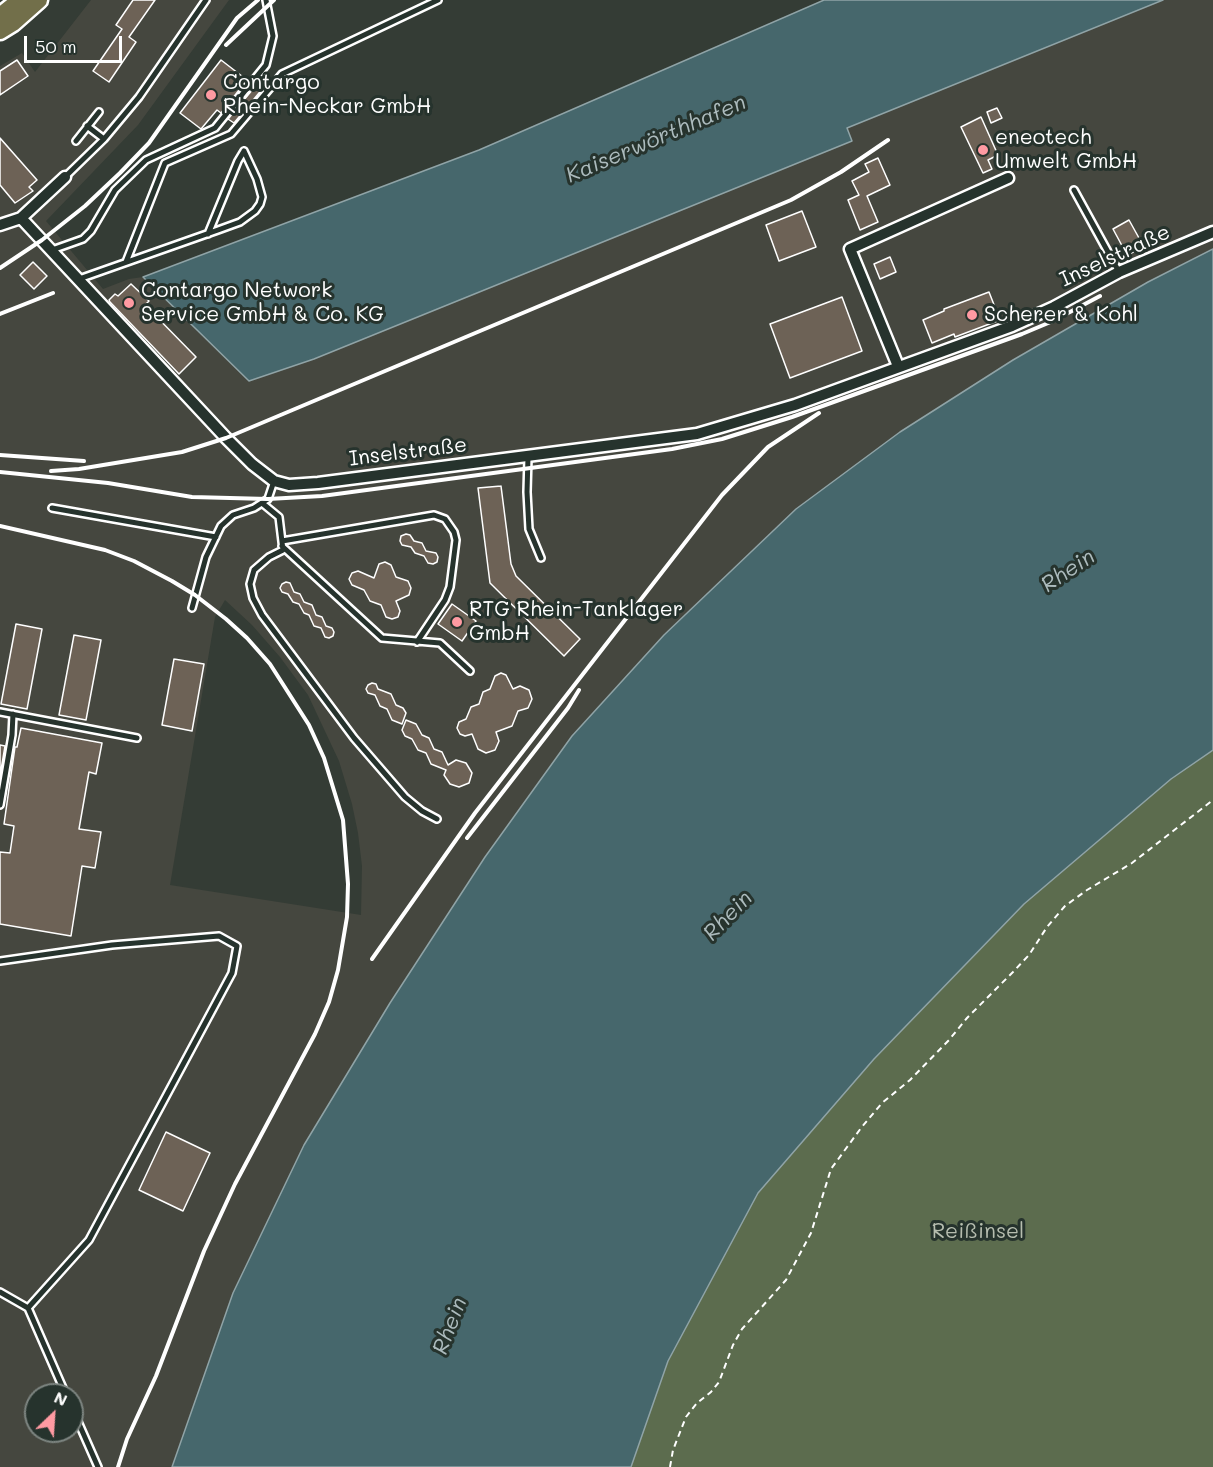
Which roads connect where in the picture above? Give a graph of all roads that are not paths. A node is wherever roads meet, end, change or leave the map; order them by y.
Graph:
1 (20, 0) edge
2 (39, 0) edge
3 (206, 0) edge
4 (266, 0) edge
5 (438, 0) edge
6 (0, 16) edge
7 (0, 31) edge
8 (99, 112) dead end
9 (87, 126) junction
10 (104, 139) junction
11 (76, 141) dead end
12 (65, 177) joint
13 (1008, 178) dead end
14 (1074, 190) dead end
15 (21, 218) junction
16 (0, 225) edge
17 (1213, 232) edge
18 (208, 234) junction
19 (52, 250) junction
20 (126, 262) junction
21 (1119, 272) junction
22 (79, 279) junction
23 (898, 366) junction
24 (528, 457) junction
25 (274, 481) junction
26 (262, 503) junction
27 (52, 508) dead end
28 (216, 537) junction
29 (282, 544) junction
30 (541, 558) dead end
31 (192, 608) dead end
32 (417, 642) junction
33 (470, 671) dead end
34 (0, 712) edge
35 (13, 714) junction
36 (137, 738) dead end
37 (0, 805) edge
38 (438, 819) dead end
39 (0, 961) edge
40 (0, 1292) edge
41 (28, 1308) junction
42 (61, 1383) edge
43 (84, 1435) edge
44 (98, 1467) edge

1 - 6 main road
2 - 7 main road
3 - 10 lane
4 - 19 lane
5 - 20 lane
8 - 9 lane
9 - 10 lane
9 - 11 lane
10 - 12 lane
12 - 15 street
13 - 23 street
14 - 21 lane
15 - 16 street
15 - 19 street
17 - 21 street, Inselstraße
18 - 18 lane
18 - 20 lane
19 - 22 street
20 - 22 lane
21 - 23 street, Inselstraße
22 - 25 street
23 - 24 street, Inselstraße
24 - 25 street, Inselstraße
24 - 30 lane
25 - 26 lane
26 - 28 lane
26 - 29 lane
27 - 28 lane
28 - 31 lane
29 - 32 lane
29 - 32 lane
29 - 38 lane
32 - 33 lane
34 - 35 lane
35 - 36 lane
35 - 37 lane
39 - 41 lane
40 - 41 lane
41 - 42 lane
43 - 44 lane

